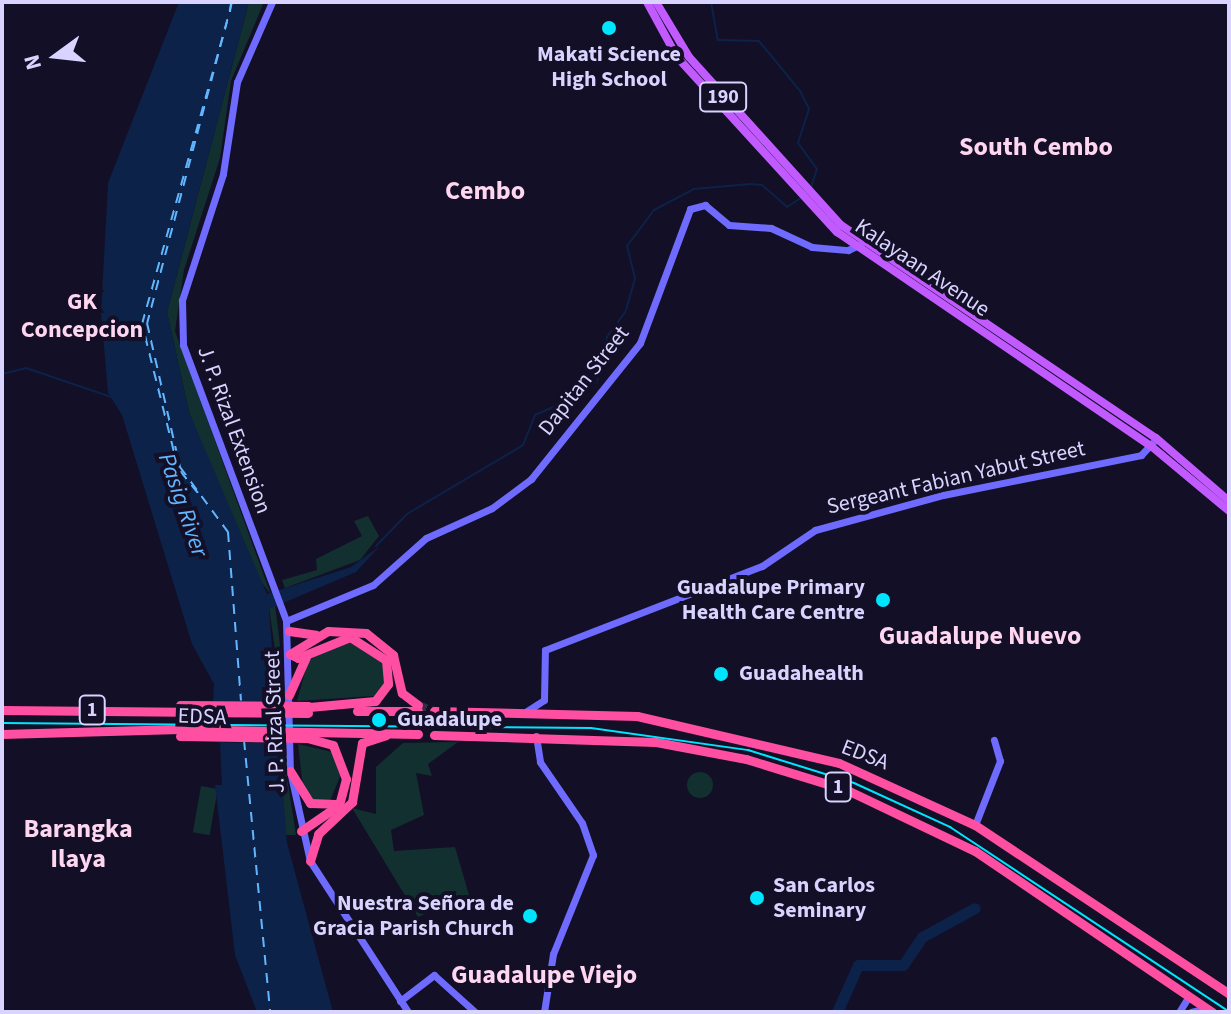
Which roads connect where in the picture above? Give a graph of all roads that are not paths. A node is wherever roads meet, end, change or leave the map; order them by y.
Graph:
1 (272, 2) edge
2 (647, 2) edge
3 (656, 2) edge
4 (799, 187) junction
5 (859, 245) junction
6 (1153, 442) junction
7 (1229, 501) edge
8 (1229, 511) edge
9 (276, 593) joint
10 (288, 626) junction
11 (316, 635) junction
12 (290, 654) junction
13 (308, 654) junction
14 (289, 695) junction
15 (308, 709) junction
16 (2, 710) edge
17 (434, 711) tunnel mouth
18 (525, 711) junction
19 (2, 734) edge
20 (418, 734) dead end
21 (386, 735) junction
22 (434, 735) dead end
23 (307, 736) junction
24 (536, 736) junction
25 (994, 740) dead end
26 (290, 771) junction
27 (344, 796) junction
28 (975, 825) junction
29 (301, 831) junction
30 (318, 834) junction
31 (310, 861) junction
32 (1229, 994) edge
33 (1189, 996) junction
34 (400, 1001) junction
35 (1210, 1010) edge
36 (408, 1012) edge
37 (475, 1012) edge
38 (544, 1012) edge
39 (1179, 1012) edge
40 (1191, 1012) edge

1 - 9 street, J. P. Rizal Extension
2 - 4 main road, Kalayaan Avenue / 190
3 - 4 main road, Kalayaan Avenue / 190
4 - 5 main road, Kalayaan Avenue / 190
5 - 6 main road, Kalayaan Avenue / 190
5 - 10 street, Dapitan Street
6 - 7 main road, Kalayaan Avenue / 190
6 - 8 main road, Kalayaan Avenue / 190
6 - 18 street, Sergeant Fabian Yabut Street
9 - 10 street, J. P. Rizal Street
10 - 11 highway
10 - 12 street, J. P. Rizal Street
11 - 12 highway
11 - 15 highway, EDSA / 1
12 - 13 highway
12 - 14 street, J. P. Rizal Street
13 - 14 highway
13 - 15 highway
14 - 26 street, J. P. Rizal Street
15 - 16 highway, EDSA / 1, bridge
17 - 18 highway, EDSA / 1
18 - 28 highway, EDSA / 1
19 - 23 highway, EDSA / 1, bridge
20 - 21 highway, EDSA / 1
21 - 23 highway, EDSA / 1
21 - 30 highway
22 - 24 highway, EDSA / 1
23 - 27 highway
24 - 33 highway, EDSA / 1
24 - 38 street
25 - 28 street
26 - 27 highway
26 - 29 street, J. P. Rizal Street
27 - 29 highway
28 - 32 highway, EDSA / 1
29 - 30 highway
29 - 31 street, J. P. Rizal Street
30 - 31 highway
31 - 34 street, J. P. Rizal Street
33 - 35 highway, EDSA / 1
33 - 39 street
34 - 36 street, J. P. Rizal Street
34 - 37 street
35 - 40 street

